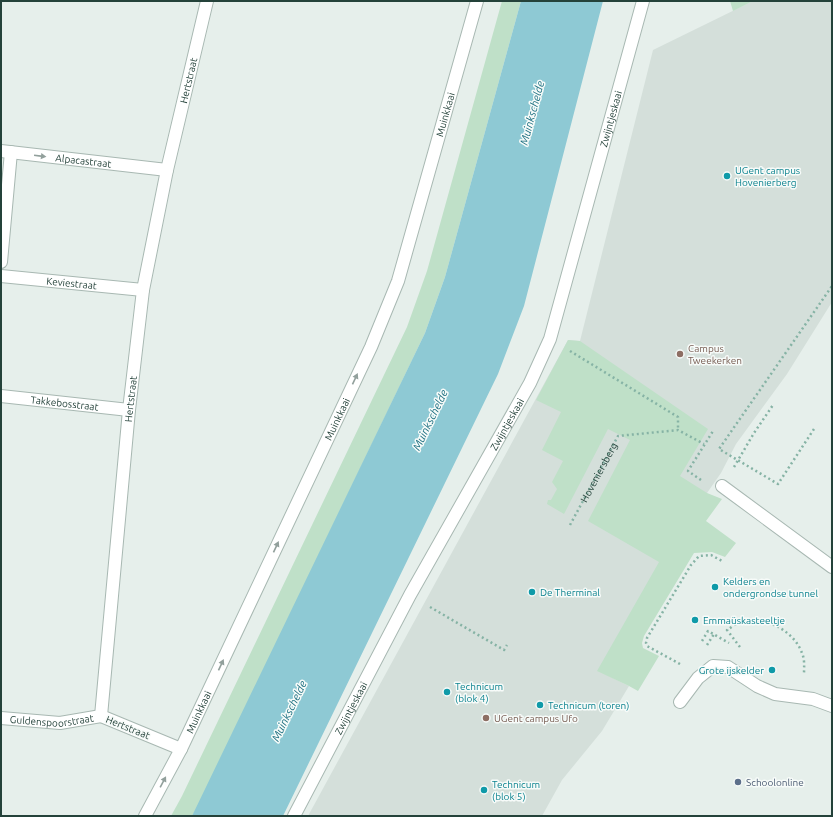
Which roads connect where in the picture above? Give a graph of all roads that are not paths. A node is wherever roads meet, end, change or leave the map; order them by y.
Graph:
1 (207, 1) edge
2 (477, 1) edge
3 (643, 1) edge
4 (6, 152) edge
5 (167, 170) junction
6 (1, 262) edge
7 (1, 276) edge
8 (143, 290) junction
9 (1, 396) edge
10 (129, 410) junction
11 (722, 486) road end
12 (832, 567) edge
13 (680, 702) dead end
14 (832, 706) edge
15 (101, 716) junction
16 (1, 718) edge
17 (181, 749) junction
18 (145, 816) edge
19 (294, 816) edge

1 - 5 street, Hertstraat
17 -> 2 street, Muinkkaai
3 - 19 street, Zwijntjeskaai
4 -> 5 street, Alpacastraat
4 - 6 street
5 - 8 street, Hertstraat
7 - 8 street, Keviestraat
8 - 10 street, Hertstraat
9 - 10 street, Takkebosstraat
10 - 15 street, Hertstraat
11 - 12 street
13 - 14 street
15 - 16 street, Guldenspoorstraat
15 - 17 street, Hertstraat
18 -> 17 street, Muinkkaai

